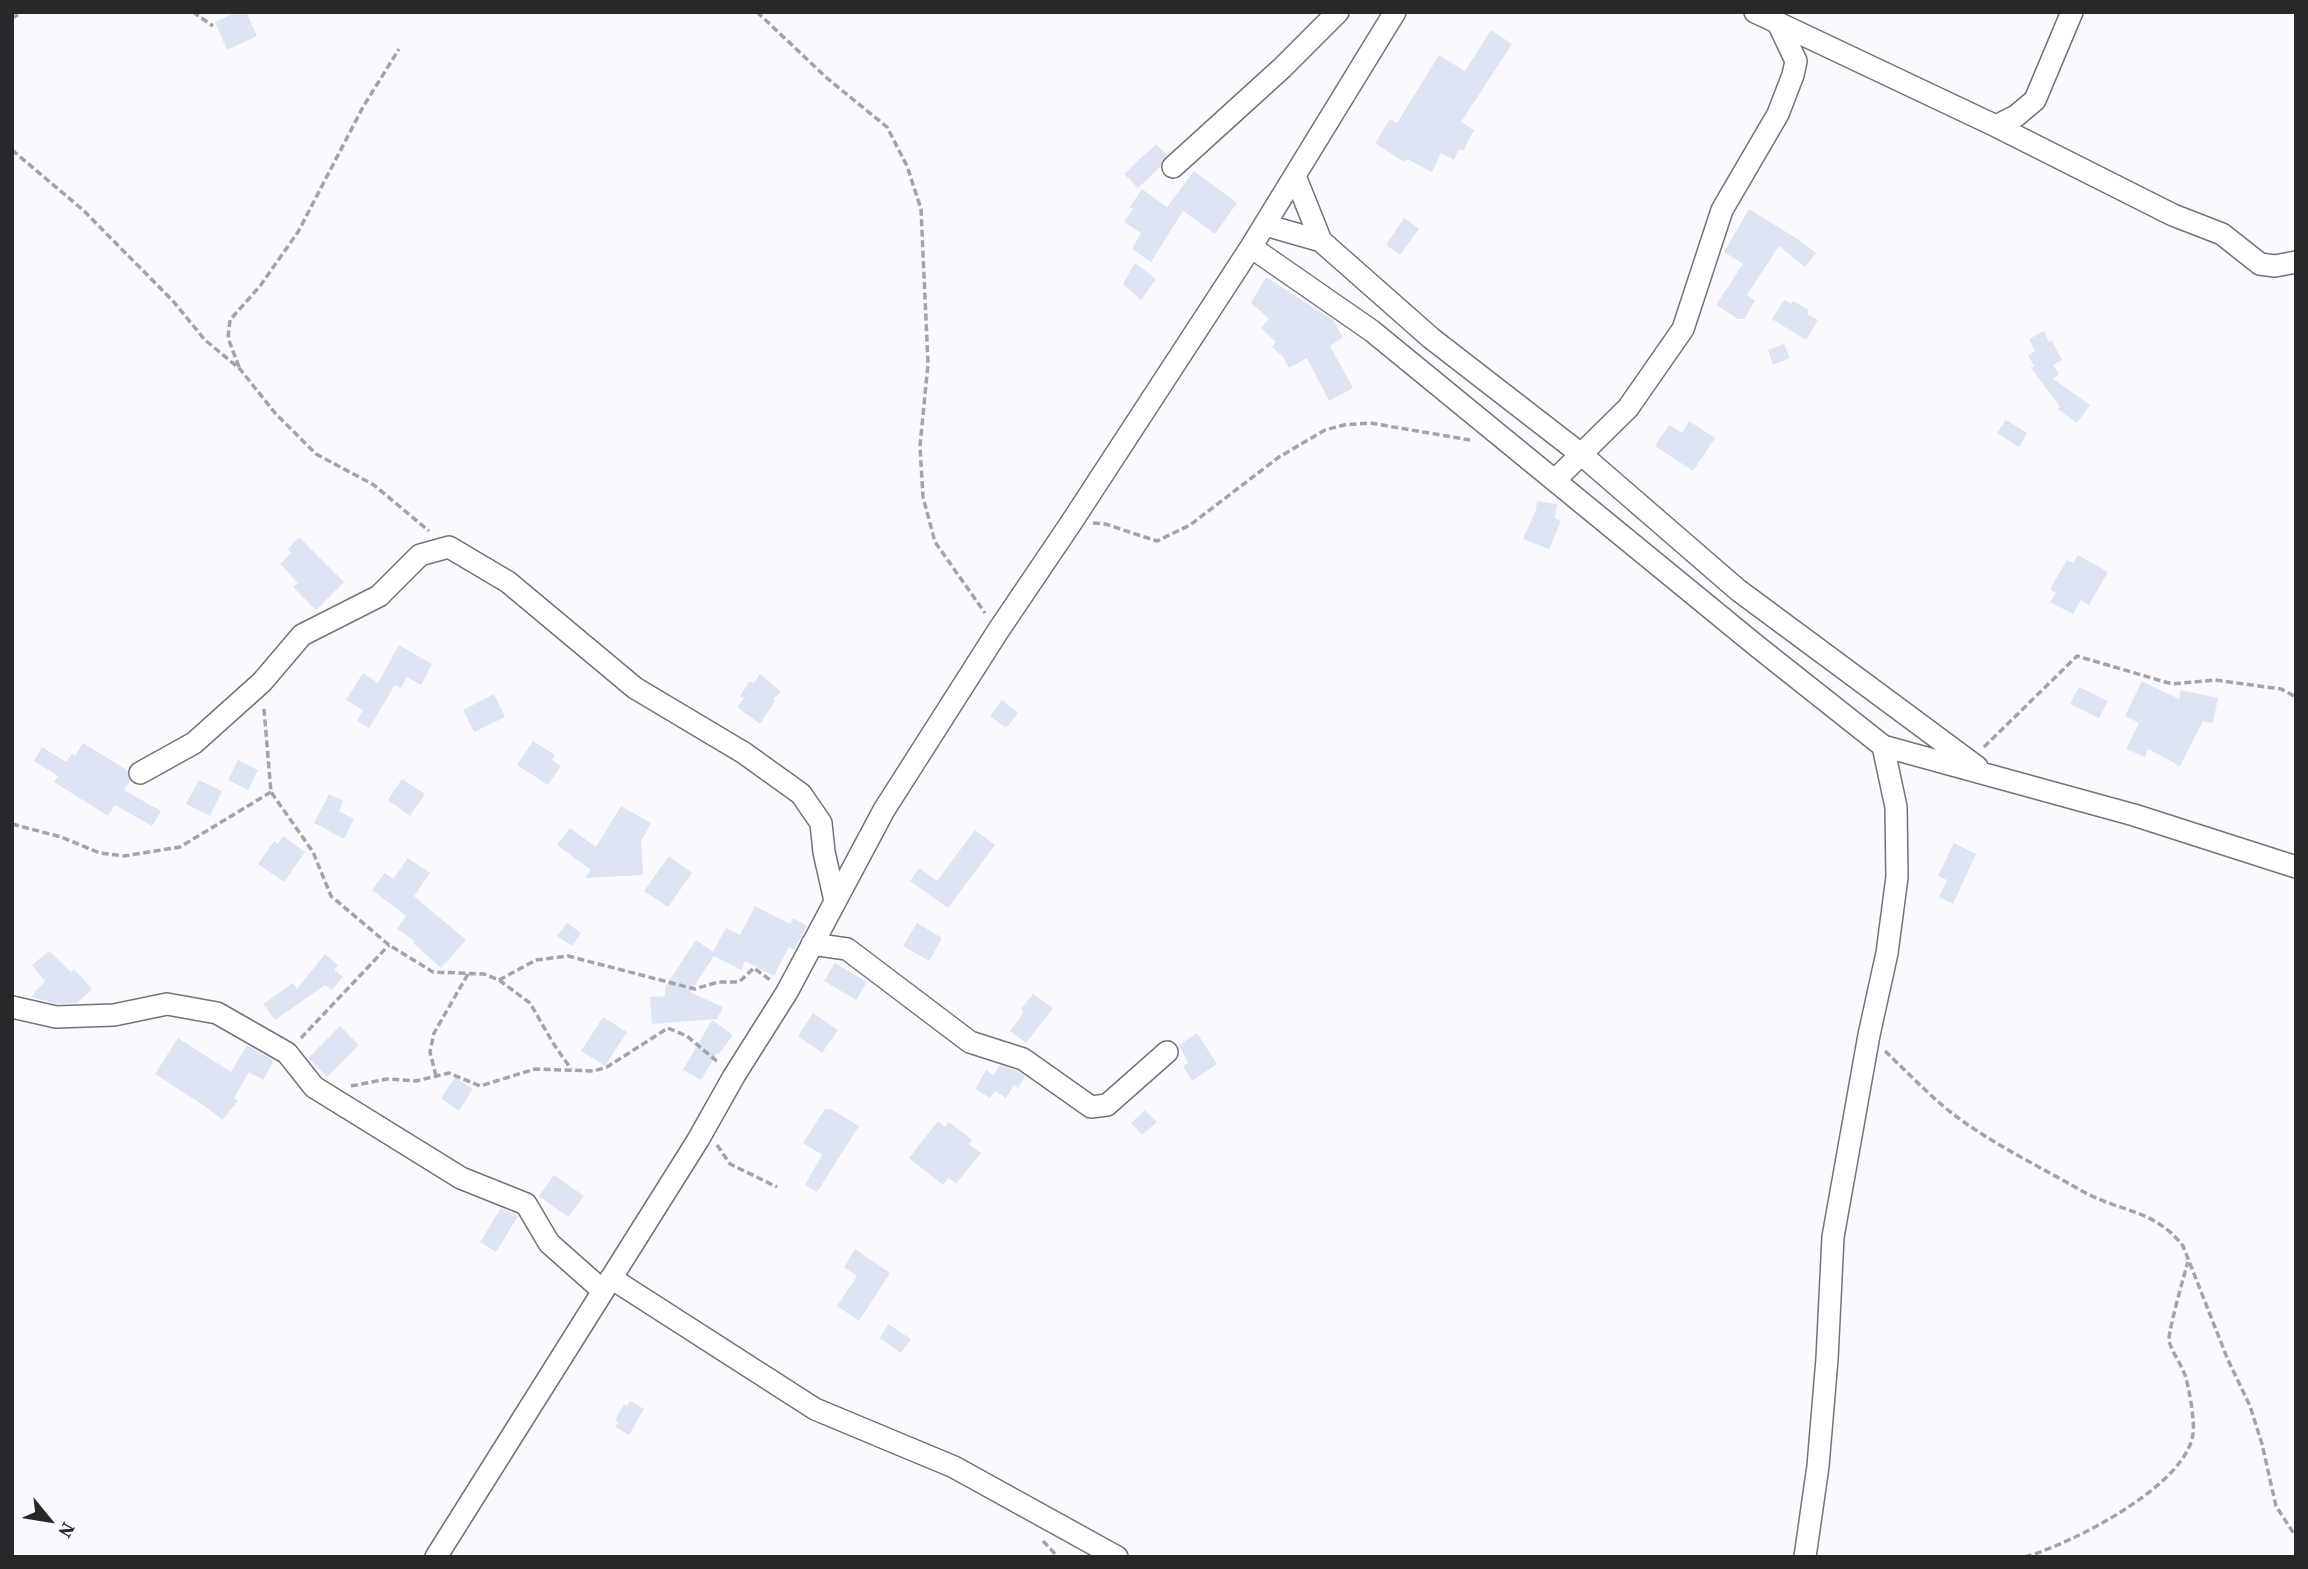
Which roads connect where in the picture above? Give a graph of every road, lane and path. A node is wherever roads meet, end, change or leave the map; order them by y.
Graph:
1 (23, 12) edge
2 (193, 12) edge
3 (757, 12) edge
4 (1338, 12) edge
5 (1395, 12) edge
6 (1755, 12) edge
7 (2072, 12) edge
8 (12, 18) edge
9 (1778, 23) junction
10 (213, 26) dead end
11 (399, 49) dead end
12 (1996, 126) junction
13 (12, 150) edge
14 (1173, 167) dead end
15 (1296, 176) junction
16 (1265, 225) junction
17 (1321, 241) junction
18 (1251, 247) junction
19 (2296, 262) edge
20 (240, 369) junction
21 (1474, 441) dead end
22 (1583, 455) junction
23 (1555, 480) junction
24 (1071, 523) junction
25 (449, 547) junction
26 (998, 631) junction
27 (262, 682) junction
28 (2296, 697) edge
29 (1884, 746) junction
30 (1977, 767) junction
31 (140, 772) dead end
32 (271, 792) junction
33 (12, 824) edge
34 (2296, 867) edge
35 (835, 901) junction
36 (812, 944) junction
37 (389, 945) junction
38 (468, 974) junction
39 (499, 980) junction
40 (787, 992) junction
41 (12, 1007) edge
42 (1869, 1035) junction
43 (1167, 1052) dead end
44 (287, 1053) junction
45 (571, 1069) junction
46 (436, 1076) junction
47 (734, 1076) junction
48 (314, 1087) junction
49 (698, 1140) junction
50 (777, 1187) dead end
51 (2188, 1260) junction
52 (607, 1284) junction
53 (2296, 1536) edge
54 (436, 1557) edge
55 (1118, 1557) edge
56 (1805, 1557) edge
57 (2025, 1557) edge

1 - 8 path
2 - 10 path
3 - 26 path
4 - 14 street
5 - 15 street
6 - 9 street
7 - 12 street
9 - 12 street
9 - 22 street
11 - 20 path
12 - 19 street
13 - 20 path
15 - 16 street
15 - 17 street
16 - 17 street
16 - 18 street
17 - 22 street
18 - 23 street
18 - 24 street
20 - 25 path
21 - 24 path
22 - 23 street
22 - 30 street
23 - 29 street
24 - 26 street
25 - 27 street
25 - 35 street
26 - 35 street
27 - 31 street
27 - 32 path
28 - 30 path
29 - 30 street
29 - 42 street
30 - 34 street
32 - 33 path
32 - 37 path
35 - 36 street
36 - 40 street
36 - 43 street
37 - 38 path
37 - 44 path
38 - 39 path
38 - 46 path
39 - 40 path
39 - 45 path
40 - 47 street
41 - 44 street
42 - 51 path
42 - 56 street
44 - 48 street
45 - 46 path
45 - 47 path
46 - 48 path
47 - 49 street
48 - 52 street
49 - 50 path
49 - 52 street
51 - 53 path
51 - 57 path
52 - 54 street
52 - 55 street

